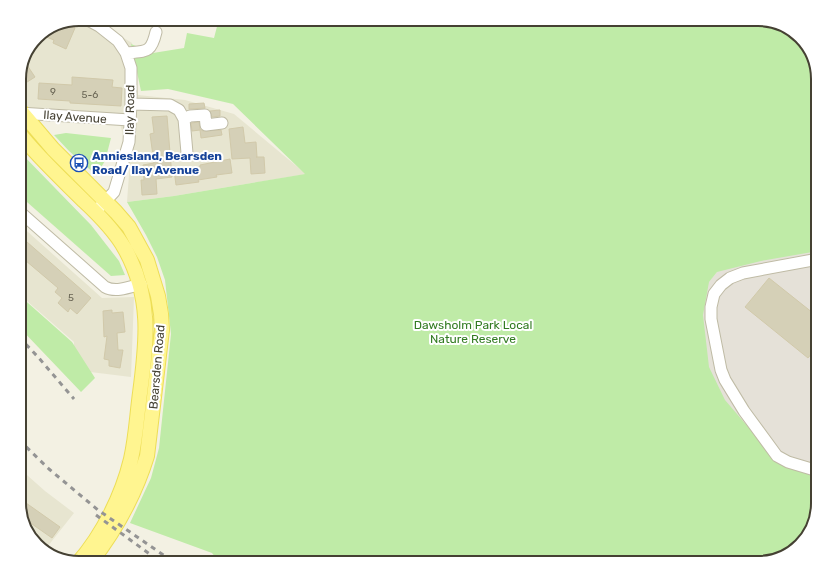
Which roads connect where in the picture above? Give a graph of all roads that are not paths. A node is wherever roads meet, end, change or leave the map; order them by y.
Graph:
1 (97, 26) edge
2 (156, 32) dead end
3 (126, 53) junction
4 (131, 104) junction
5 (26, 112) edge
6 (26, 119) edge
7 (184, 119) junction
8 (130, 120) junction
9 (222, 123) dead end
10 (26, 141) edge
11 (187, 153) dead end
12 (106, 202) junction
13 (95, 212) junction
14 (26, 217) edge
15 (811, 261) edge
16 (141, 284) junction
17 (135, 431) junction
18 (151, 433) junction
19 (811, 469) edge
20 (92, 556) edge
21 (93, 556) edge

1 - 3 street, Ilay Road
2 - 3 street
3 - 4 street, Ilay Road
4 - 7 street
4 - 8 street, Ilay Road
5 - 8 street, Ilay Avenue
6 - 12 main road, Bearsden Road
7 - 9 street
7 - 11 street
8 - 12 street, Ilay Road
10 - 13 main road, Bearsden Road
12 - 13 street, Ilay Road
12 - 18 main road, Bearsden Road
13 - 16 main road, Bearsden Road
14 - 16 street
15 - 19 street
16 - 17 main road, Bearsden Road
17 - 18 street
17 - 20 main road, Bearsden Road
18 - 21 main road, Bearsden Road

